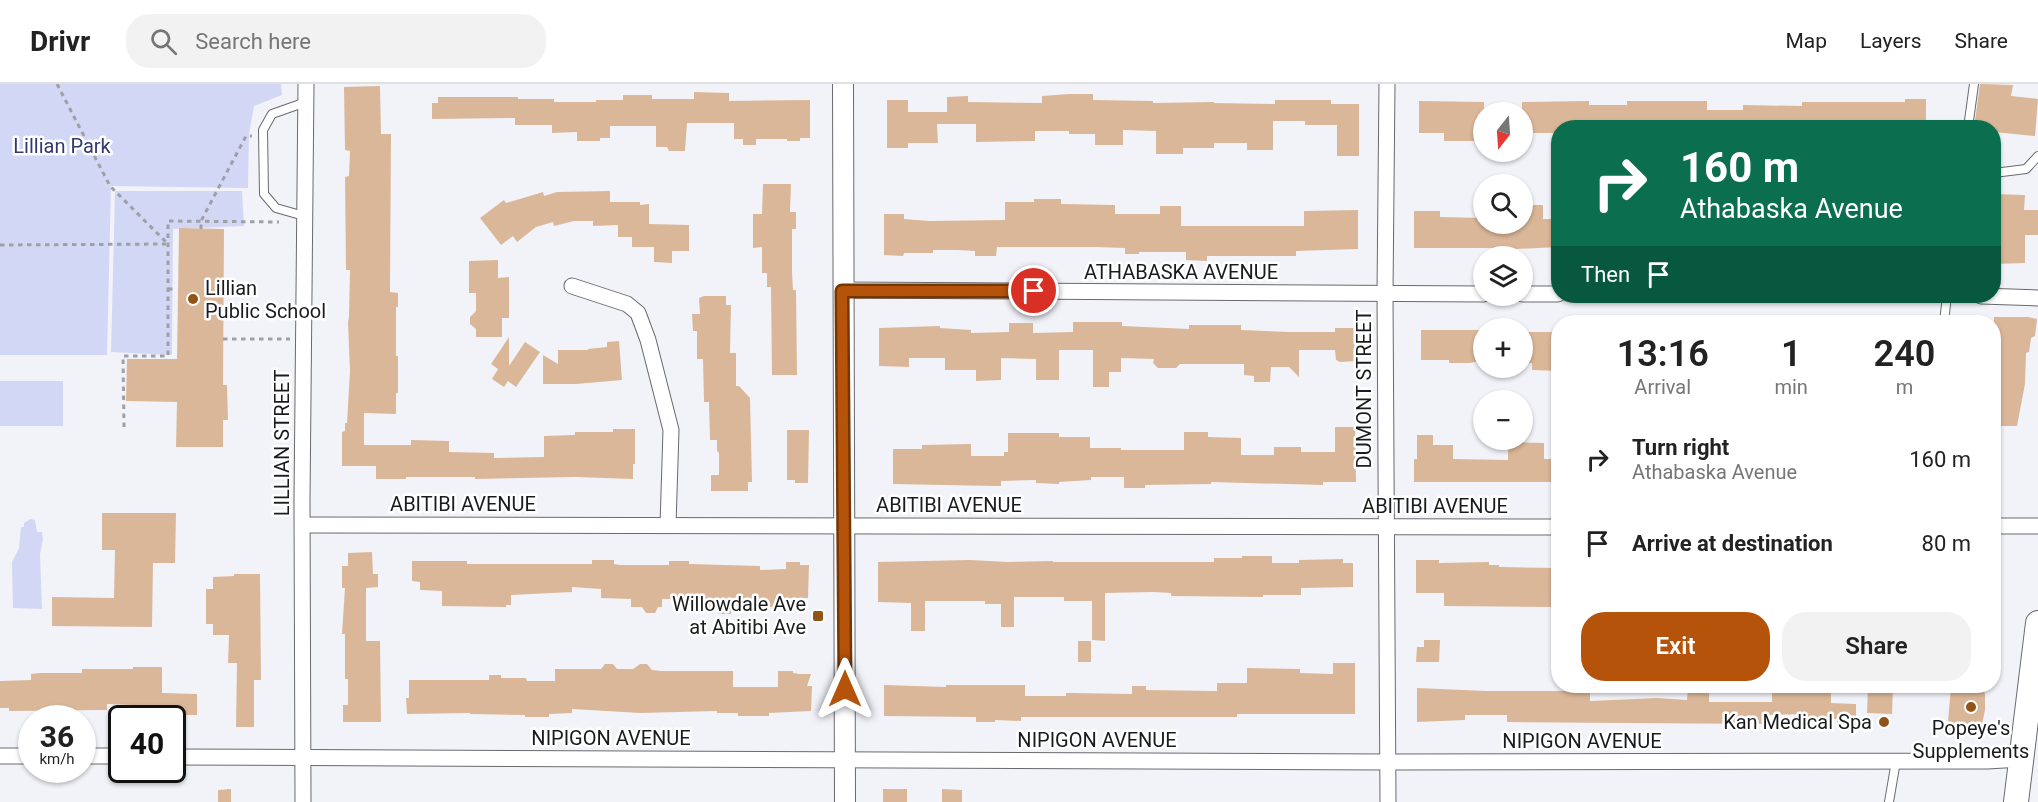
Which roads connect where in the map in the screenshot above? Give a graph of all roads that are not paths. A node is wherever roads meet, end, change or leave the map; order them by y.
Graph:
1 (306, 84) edge
2 (843, 84) edge
3 (1387, 84) edge
4 (1974, 84) edge
5 (307, 102) junction
6 (1969, 120) edge
7 (2038, 156) edge
8 (2001, 171) edge
9 (304, 216) junction
10 (572, 286) dead end
11 (842, 291) junction
12 (1385, 294) junction
13 (1473, 294) edge
14 (1533, 294) edge
15 (1551, 294) edge
16 (2001, 297) edge
17 (2038, 298) edge
18 (303, 525) junction
19 (668, 525) junction
20 (843, 526) junction
21 (2001, 526) edge
22 (2038, 526) edge
23 (1551, 527) edge
24 (1386, 528) junction
25 (2038, 623) edge
26 (2035, 672) edge
27 (2032, 721) edge
28 (0, 756) edge
29 (18, 756) edge
30 (186, 757) edge
31 (302, 758) junction
32 (2020, 759) junction
33 (845, 760) junction
34 (1896, 761) junction
35 (1389, 762) junction
36 (303, 802) edge
37 (844, 802) edge
38 (1388, 802) edge
39 (1888, 802) edge
40 (2016, 802) edge

1 - 5 street, LILLIAN STREET
2 - 11 street
3 - 12 street, DUMONT STREET
4 - 6 lane
5 - 9 street, LILLIAN STREET
5 - 9 lane
7 - 8 lane
9 - 18 street, LILLIAN STREET
10 - 19 street
11 - 12 street, ATHABASKA AVENUE
11 - 20 street
12 - 13 street, ATHABASKA AVENUE
12 - 24 street, DUMONT STREET
14 - 15 street
16 - 17 street
18 - 19 street, ABITIBI AVENUE
18 - 31 street, LILLIAN STREET
19 - 20 street, ABITIBI AVENUE
20 - 24 street, ABITIBI AVENUE
20 - 33 street
21 - 22 street
23 - 24 street, ABITIBI AVENUE
24 - 35 street, DUMONT STREET
25 - 26 main road
26 - 27 main road
27 - 32 main road
28 - 29 street
30 - 31 street, NIPIGON AVENUE
31 - 33 street, NIPIGON AVENUE
31 - 36 street, LILLIAN STREET
32 - 34 street, NIPIGON AVENUE
32 - 40 main road
33 - 35 street, NIPIGON AVENUE
33 - 37 street
34 - 35 street, NIPIGON AVENUE
34 - 39 lane
35 - 38 street, DUMONT STREET

